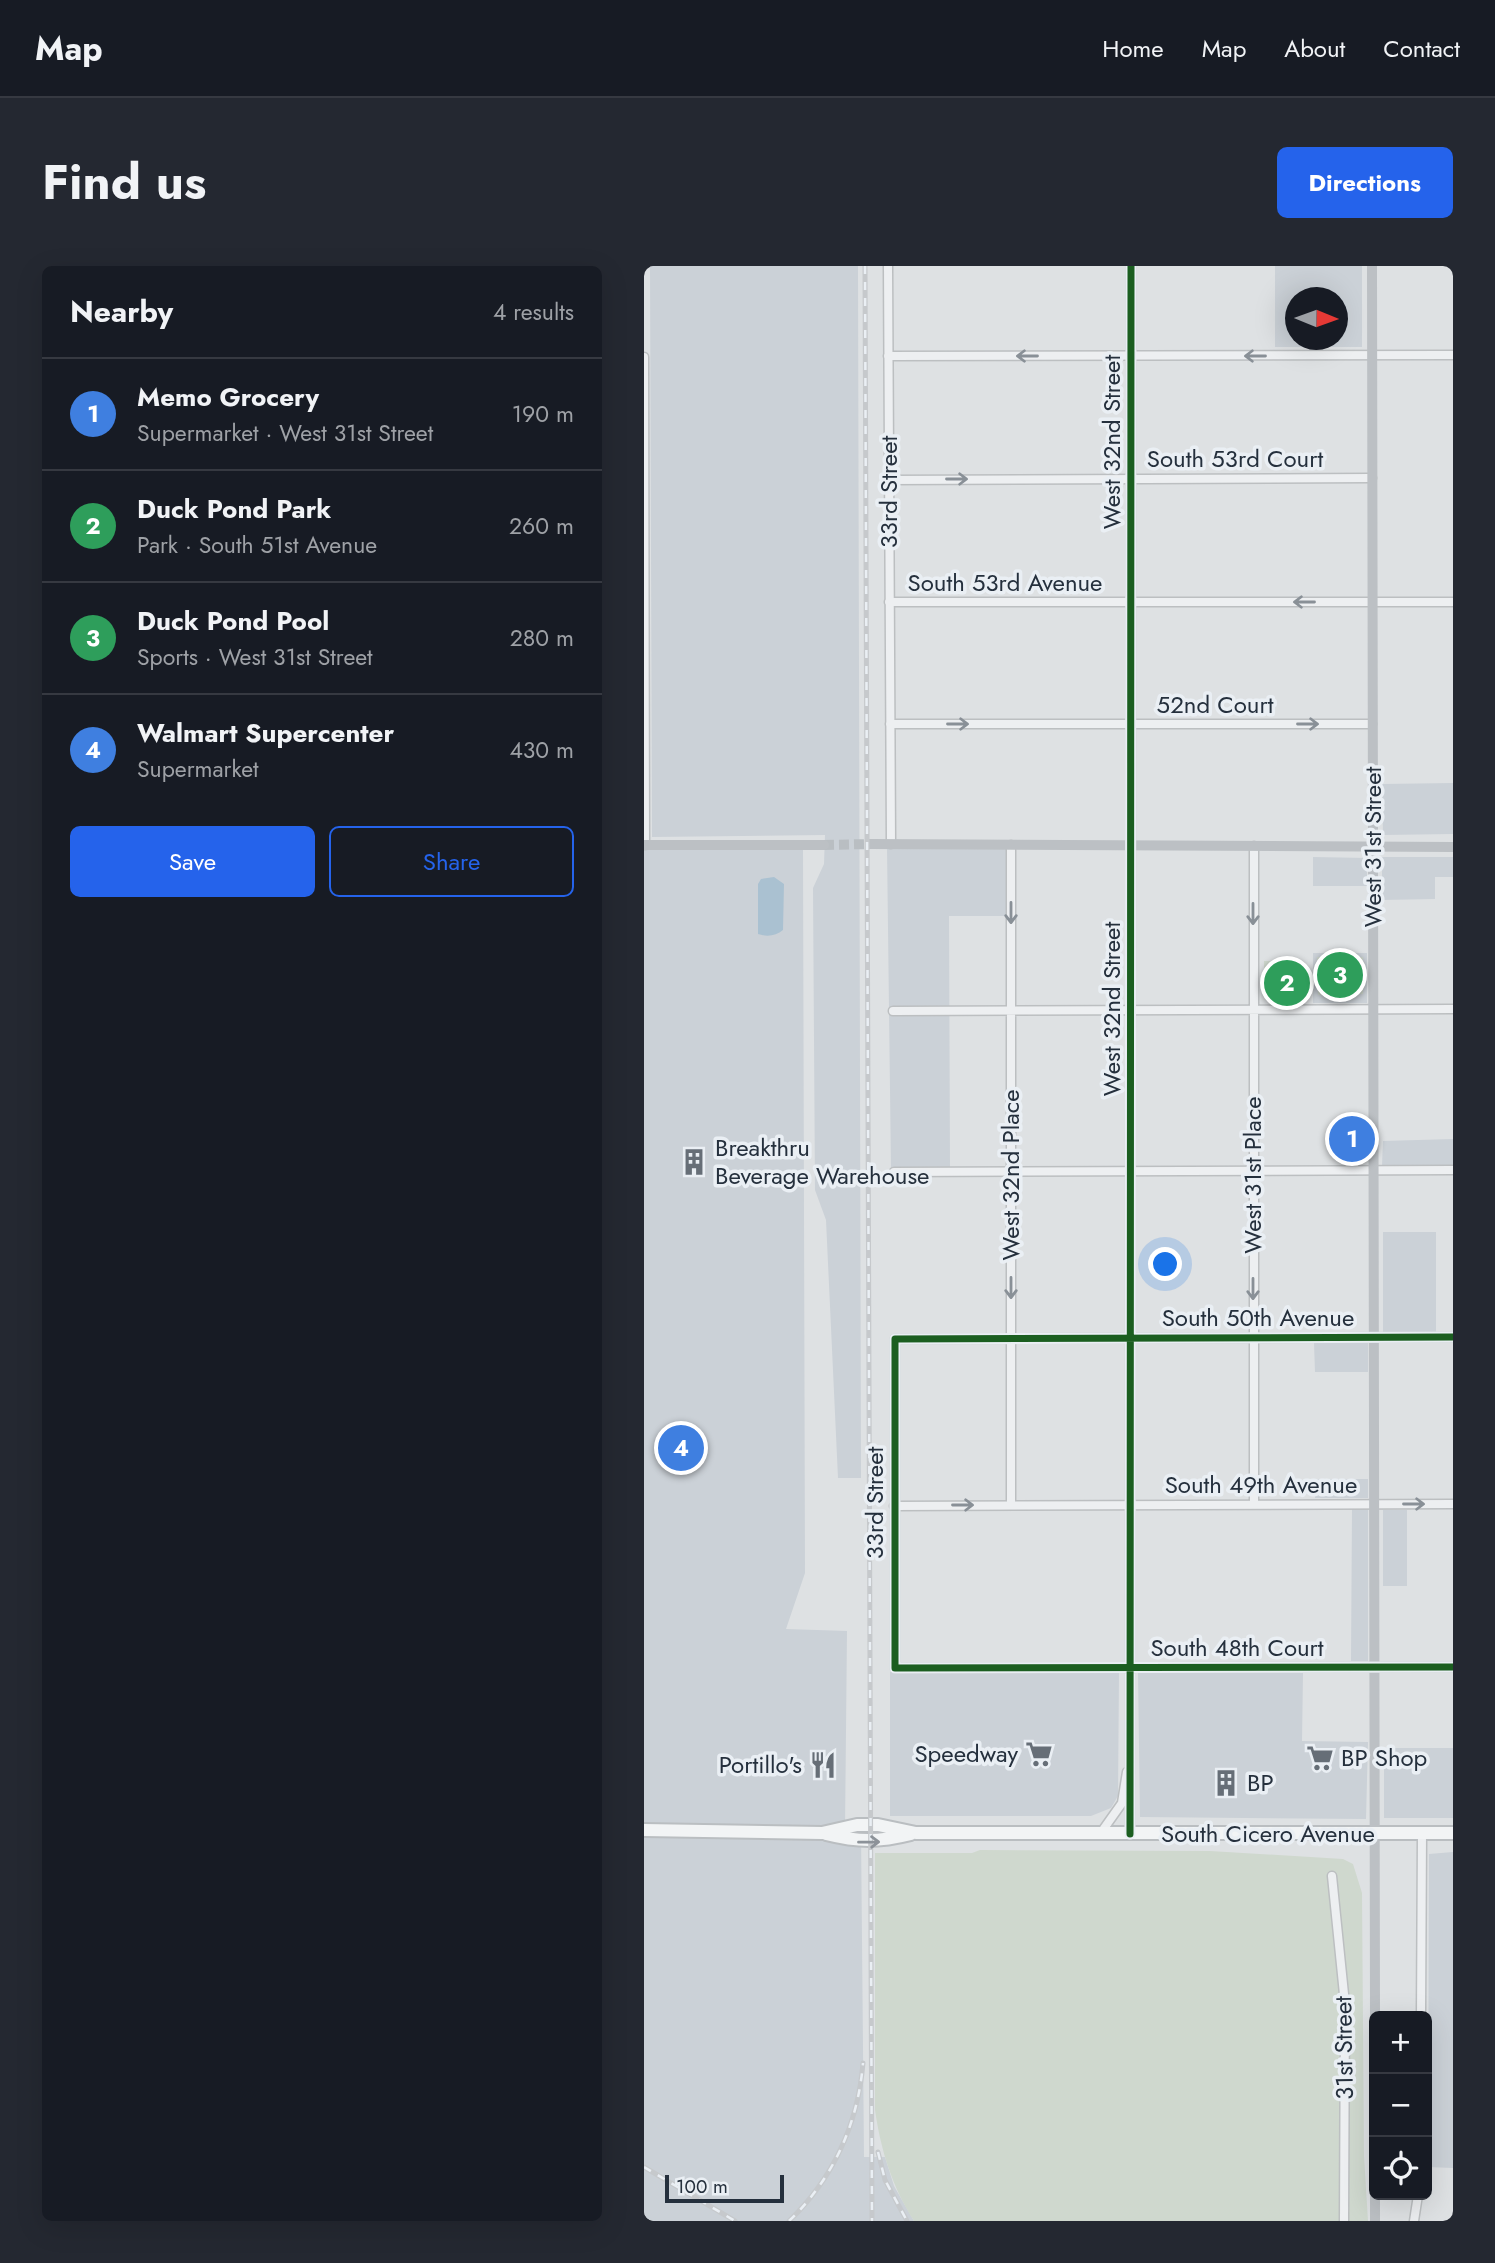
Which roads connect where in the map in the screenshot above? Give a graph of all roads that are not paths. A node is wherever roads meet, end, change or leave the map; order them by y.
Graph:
1 (888, 266) edge
2 (1131, 266) edge
3 (1372, 266) edge
4 (1372, 355) junction
5 (1453, 355) edge
6 (888, 356) junction
7 (1131, 356) junction
8 (644, 357) edge
9 (1372, 478) junction
10 (644, 479) edge
11 (1131, 479) junction
12 (889, 480) junction
13 (889, 602) junction
14 (1131, 602) junction
15 (1372, 602) junction
16 (1453, 602) edge
17 (890, 724) junction
18 (1131, 724) junction
19 (1372, 724) junction
20 (871, 844) tunnel mouth
21 (891, 844) junction
22 (645, 845) edge
23 (824, 845) tunnel mouth
24 (1011, 845) junction
25 (1131, 845) junction
26 (1254, 846) junction
27 (1372, 847) junction
28 (1453, 847) edge
29 (1253, 1009) junction
30 (1374, 1009) junction
31 (1453, 1009) edge
32 (1011, 1010) junction
33 (1132, 1010) junction
34 (893, 1011) dead end
35 (1453, 1170) edge
36 (1132, 1171) junction
37 (1253, 1171) junction
38 (1374, 1171) junction
39 (894, 1172) dead end
40 (1011, 1172) junction
41 (1375, 1337) junction
42 (1453, 1337) edge
43 (1132, 1338) junction
44 (1253, 1338) junction
45 (895, 1339) joint
46 (1011, 1339) junction
47 (1453, 1503) edge
48 (1254, 1504) junction
49 (1375, 1504) junction
50 (1011, 1505) junction
51 (1132, 1505) junction
52 (894, 1506) junction
53 (1132, 1667) junction
54 (1453, 1667) edge
55 (895, 1668) joint
56 (1376, 1668) junction
57 (1131, 1752) junction
58 (644, 1830) edge
59 (1422, 1833) junction
60 (1453, 1833) edge
61 (1100, 1834) junction
62 (1130, 1834) junction
63 (1376, 1834) junction
64 (1332, 1876) dead end
65 (1375, 2011) edge
66 (1421, 2011) edge
67 (1376, 2200) edge
68 (1417, 2200) edge
69 (1344, 2221) edge
70 (1376, 2221) edge
71 (1414, 2221) edge

1 - 6 street, 33rd Street
2 - 7 street, West 32nd Street
3 - 4 main road, West 31st Street
4 - 5 street
4 -> 7 street
4 - 9 main road, West 31st Street
7 -> 6 street
6 - 12 street, 33rd Street
7 - 11 street, West 32nd Street
8 - 10 street
9 - 11 street, South 53rd Court
9 - 15 main road, West 31st Street
10 - 22 street
12 -> 11 street, South 53rd Court
11 - 14 street, West 32nd Street
12 - 13 street, 33rd Street
13 - 14 street, South 53rd Avenue
13 - 17 street, 33rd Street
15 -> 14 street, South 53rd Avenue
14 - 18 street, West 32nd Street
15 - 16 street, South 53rd Avenue
15 - 19 main road, West 31st Street
17 -> 18 street, 52nd Court
17 - 21 street, 33rd Street
18 -> 19 street, 52nd Court
18 - 25 street, West 32nd Street
19 - 27 main road, West 31st Street
20 - 21 main road
21 - 24 main road
22 - 23 main road
24 - 25 main road
24 -> 32 street, West 32nd Place
25 - 26 main road
25 - 33 street, West 32nd Street
26 - 27 main road
26 -> 29 street, West 31st Place
27 - 28 main road
27 - 30 main road, West 31st Street
29 - 30 street
29 - 33 street
29 - 37 street, West 31st Place
30 - 31 street
30 - 38 main road, West 31st Street
32 - 33 street
32 - 34 street
32 - 40 street, West 32nd Place
33 - 36 street, West 32nd Street
35 - 38 street
36 - 37 street
36 - 40 street
36 - 43 street, West 32nd Street
37 - 38 street
37 -> 44 street, West 31st Place
38 - 41 main road, West 31st Street
39 - 40 street
40 -> 46 street, West 32nd Place
41 - 42 street, South 50th Avenue
41 - 44 street, South 50th Avenue
41 - 49 main road, West 31st Street
43 - 44 street, South 50th Avenue
43 - 46 street, South 50th Avenue
43 - 51 street, West 32nd Street
44 - 48 street, West 31st Place
45 - 46 street, South 50th Avenue
45 - 52 street, 33rd Street
46 - 50 street, West 32nd Place
49 -> 47 street, South 49th Avenue
48 - 49 street, South 49th Avenue
48 - 51 street, South 49th Avenue
49 - 56 main road, West 31st Street
50 - 51 street, South 49th Avenue
52 -> 50 street, South 49th Avenue
51 - 53 street, West 32nd Street
52 - 55 street, 33rd Street
53 - 55 street, South 48th Court
53 - 56 street, South 48th Court
53 - 57 street, West 32nd Street
54 - 56 street, South 48th Court
56 - 63 main road, West 31st Street
57 - 61 street, West 32nd Street
57 - 62 street, West 32nd Street
58 - 61 main road, South Cicero Avenue
59 - 60 main road, South Cicero Avenue
59 - 63 main road, South Cicero Avenue
59 - 66 street
61 - 62 main road, South Cicero Avenue
62 - 63 main road, South Cicero Avenue
63 - 65 main road, West 31st Street
64 - 69 street, 31st Street
67 - 70 main road
68 - 71 street

